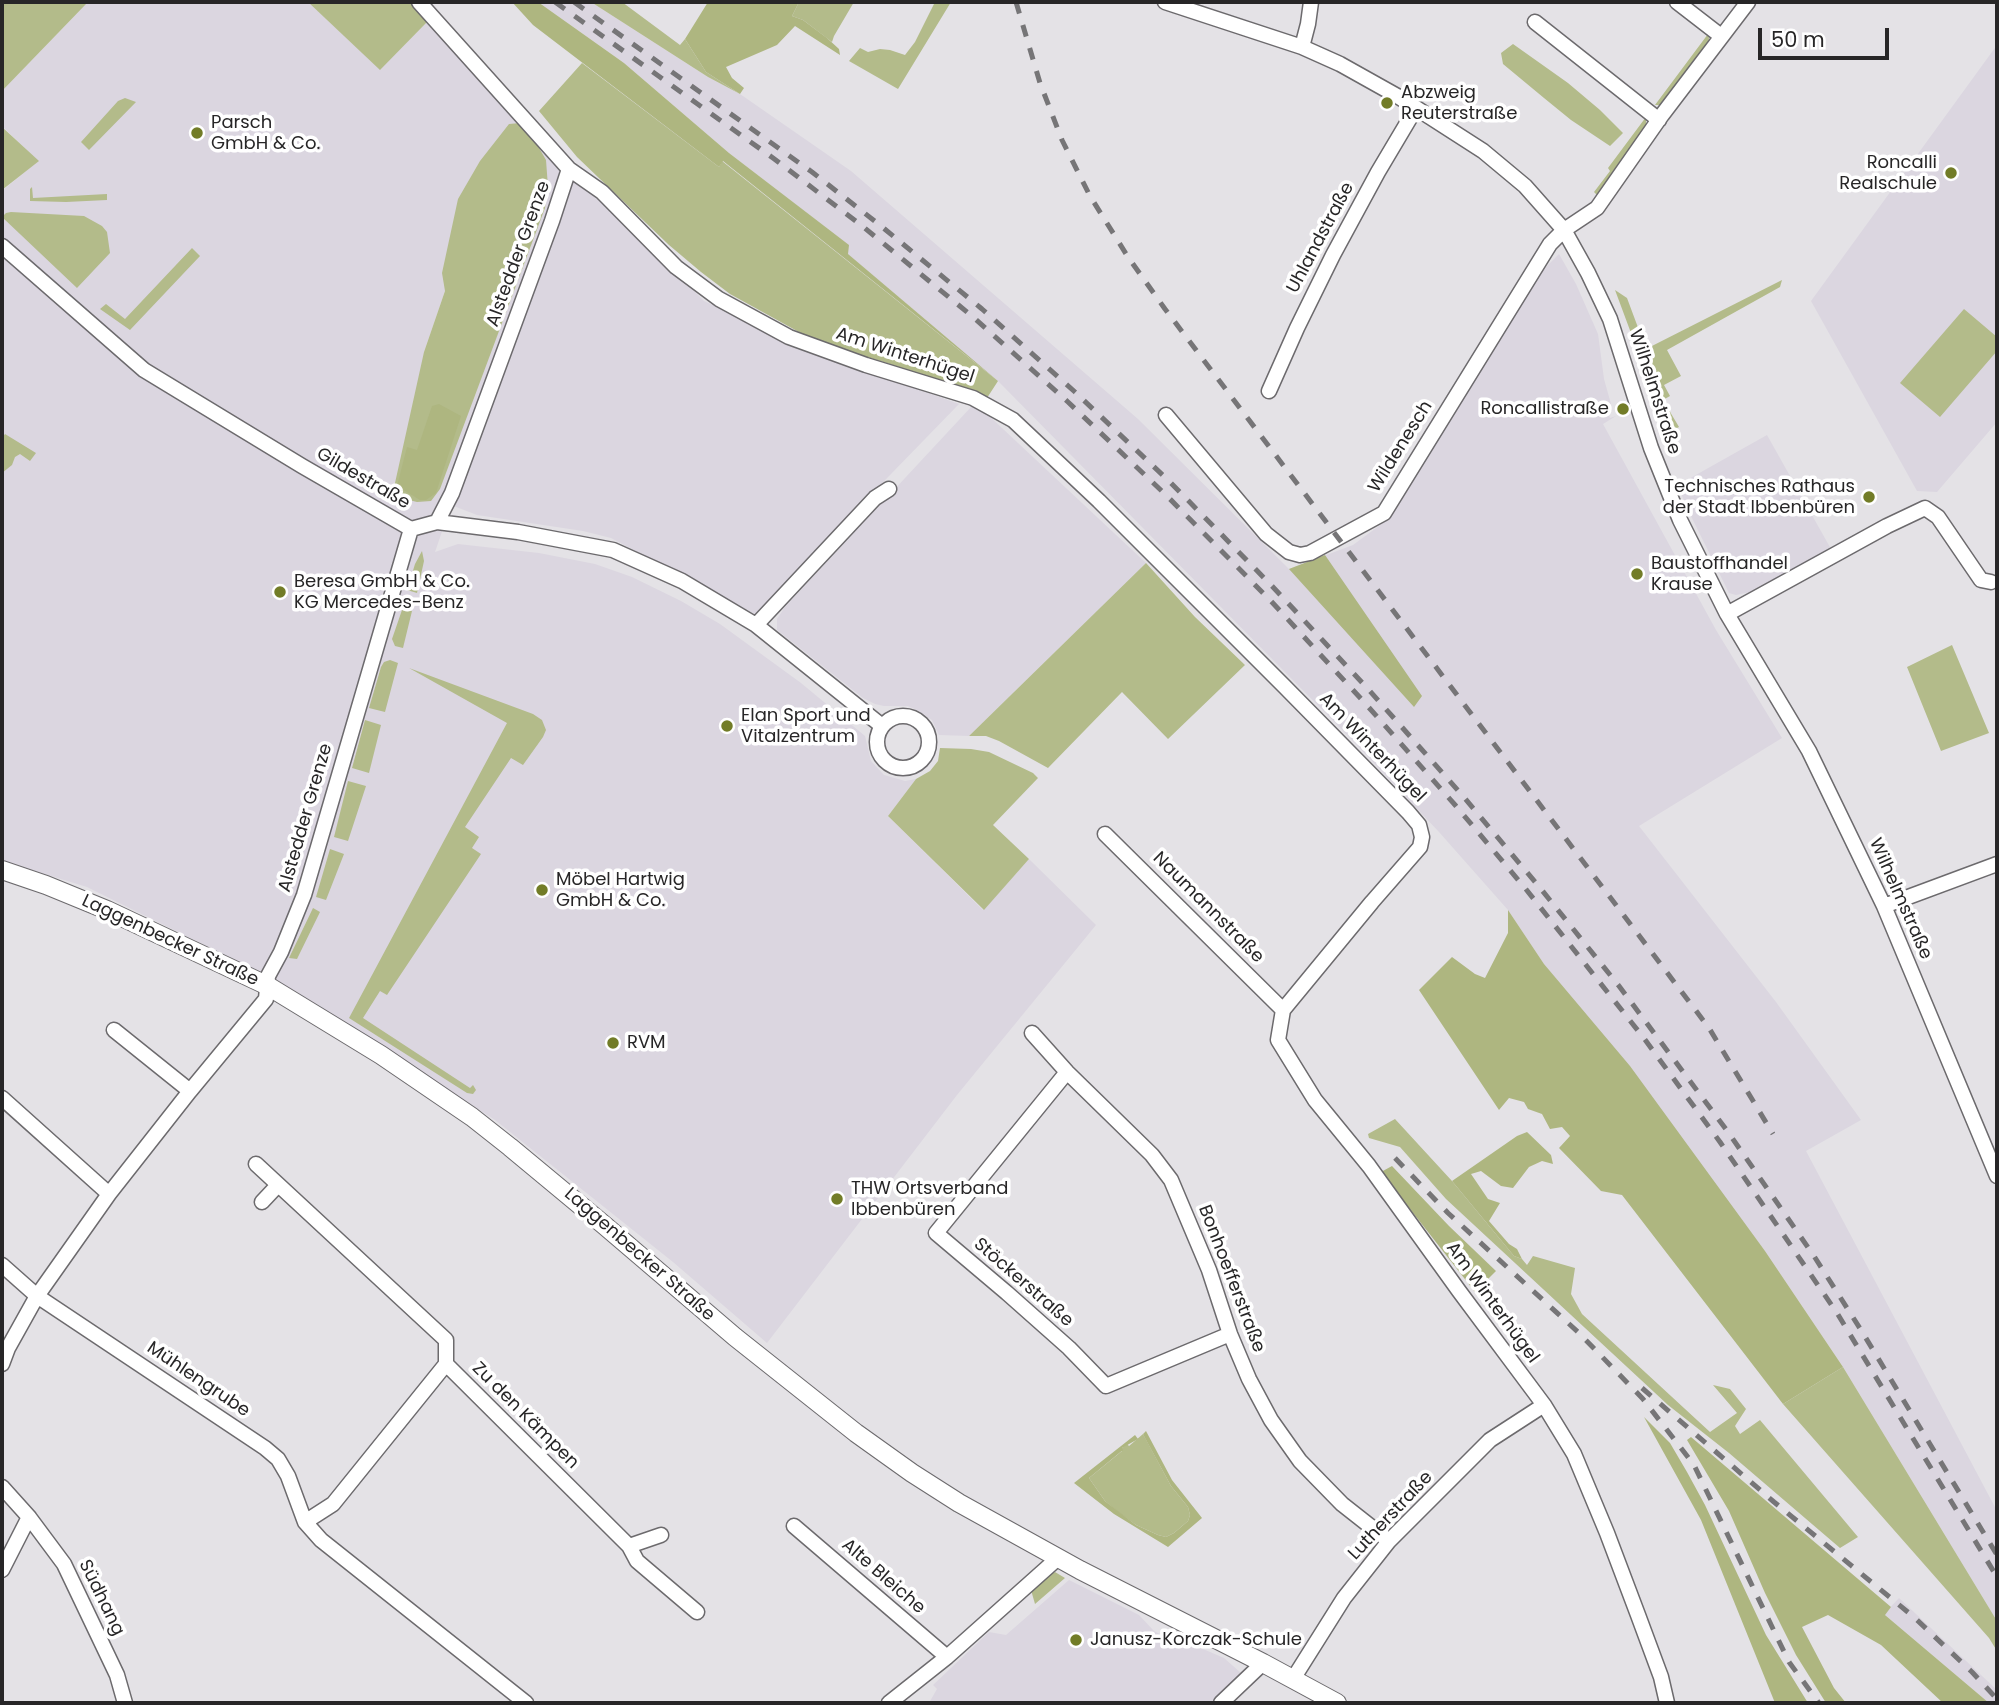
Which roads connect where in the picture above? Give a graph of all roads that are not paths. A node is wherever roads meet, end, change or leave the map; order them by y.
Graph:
1 (418, 2) edge
2 (1165, 2) edge
3 (1311, 2) edge
4 (1677, 2) edge
5 (1748, 2) edge
6 (1535, 22) dead end
7 (1721, 36) junction
8 (1301, 47) junction
9 (1416, 108) junction
10 (1659, 120) junction
11 (569, 169) junction
12 (1564, 230) junction
13 (2, 246) edge
14 (1269, 391) dead end
15 (1166, 415) dead end
16 (889, 489) dead end
17 (436, 522) junction
18 (411, 529) junction
19 (1991, 582) dead end
20 (1727, 614) junction
21 (756, 625) junction
22 (882, 726) dead end
23 (1105, 834) dead end
24 (1997, 864) edge
25 (2, 870) edge
26 (1884, 906) junction
27 (268, 986) junction
28 (1283, 1010) junction
29 (114, 1030) dead end
30 (1032, 1033) dead end
31 (1067, 1072) junction
32 (190, 1091) junction
33 (2, 1098) edge
34 (256, 1164) dead end
35 (1997, 1176) edge
36 (278, 1185) junction
37 (109, 1194) junction
38 (262, 1202) dead end
39 (2, 1265) edge
40 (37, 1296) junction
41 (1230, 1334) junction
42 (2, 1364) edge
43 (446, 1364) junction
44 (1544, 1405) junction
45 (2, 1488) edge
46 (29, 1517) junction
47 (305, 1522) junction
48 (794, 1526) dead end
49 (661, 1535) dead end
50 (1389, 1541) junction
51 (629, 1546) junction
52 (1058, 1558) junction
53 (2, 1570) edge
54 (697, 1612) dead end
55 (947, 1657) junction
56 (1264, 1663) junction
57 (1293, 1679) junction
58 (125, 1703) edge
59 (526, 1703) edge
60 (890, 1703) edge
61 (1221, 1703) edge
62 (1337, 1703) edge
63 (1667, 1703) edge

1 - 11 street, Alstedder Grenze
2 - 8 street, Wilhelmstraße
3 - 8 street
4 - 7 street
5 - 7 street, Wildenesch
6 - 10 street
7 - 10 street, Wildenesch
8 - 9 street, Wilhelmstraße
9 - 12 street, Wilhelmstraße
9 - 14 street, Uhlandstraße
10 - 12 street, Wildenesch
11 - 17 street, Alstedder Grenze
11 - 28 street, Am Winterhügel
12 - 15 street, Wildenesch
12 - 20 street, Wilhelmstraße
13 - 18 street, Gildestraße
16 - 21 street
17 - 18 street, Gildestraße
17 - 21 street, Gildestraße
18 - 27 street, Alstedder Grenze
19 - 20 street
20 - 26 street, Wilhelmstraße
21 - 22 street, Gildestraße
23 - 28 street, Naumannstraße
24 - 26 street
25 - 27 street, Laggenbecker Straße
26 - 35 street, Wilhelmstraße
27 - 32 street, Alstedder Grenze
27 - 52 street, Laggenbecker Straße
28 - 44 street, Am Winterhügel
29 - 32 street
30 - 31 street, Bonhoefferstraße
31 - 41 street, Bonhoefferstraße
31 - 41 street, Stöckerstraße
32 - 37 street, Alstedder Grenze
33 - 37 street
34 - 36 street, Zu den Kämpen
36 - 38 street
36 - 43 street, Zu den Kämpen
37 - 40 street, Alstedder Grenze
39 - 40 street
40 - 42 street, Alstedder Grenze
40 - 47 street, Mühlengrube
41 - 50 street, Bonhoefferstraße
43 - 47 street
43 - 51 street, Zu den Kämpen
44 - 50 street, Lutherstraße
44 - 63 street, Am Winterhügel
45 - 46 street, Südhang
46 - 53 street
46 - 58 street, Südhang
47 - 59 street, Mühlengrube
48 - 55 street, Alte Bleiche
49 - 51 street
50 - 57 street, Lutherstraße
51 - 54 street, Zu den Kämpen
52 - 55 street
52 - 56 street, Laggenbecker Straße
55 - 60 street
56 - 57 street, Laggenbecker Straße
56 - 61 street
57 - 62 street, Laggenbecker Straße

